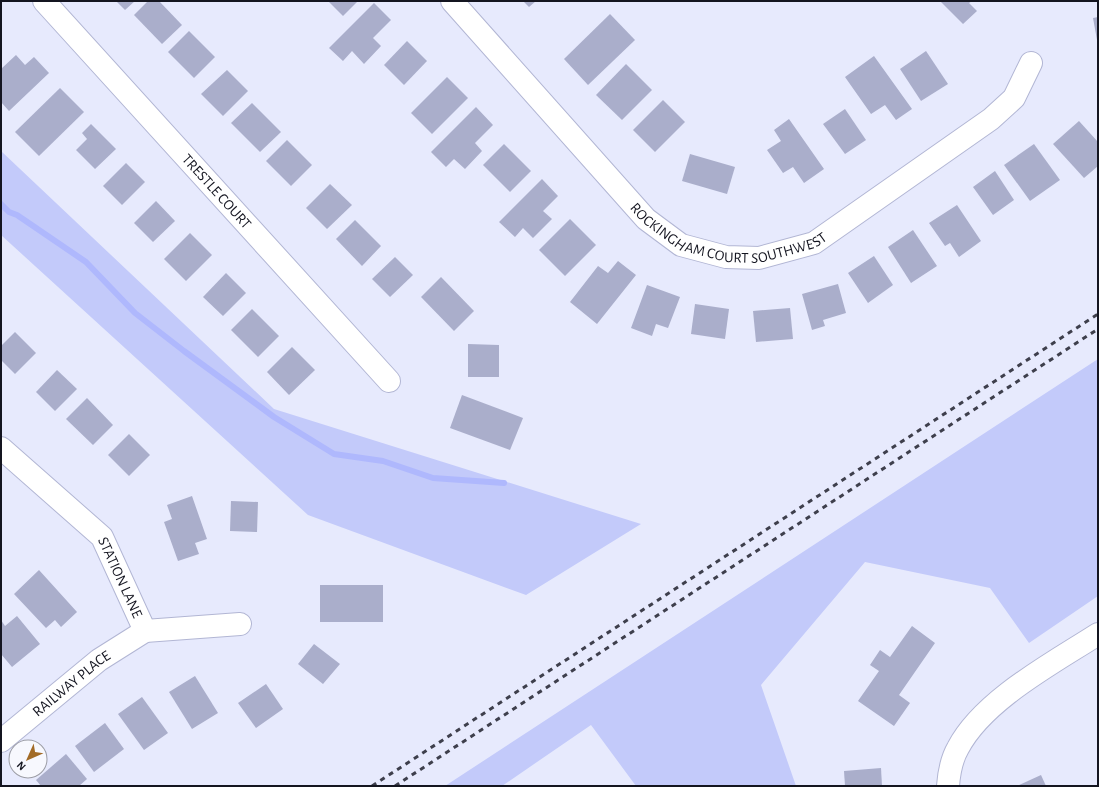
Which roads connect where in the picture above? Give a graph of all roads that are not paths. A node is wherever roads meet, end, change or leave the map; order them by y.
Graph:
1 (44, 1) edge
2 (452, 1) edge
3 (1031, 63) dead end
4 (389, 381) dead end
5 (1, 448) edge
6 (240, 624) dead end
7 (145, 631) junction
8 (1098, 634) edge
9 (1, 741) edge
10 (948, 786) edge

1 - 4 street, TRESTLE COURT
2 - 3 street, ROCKINGHAM COURT SOUTHWEST
5 - 7 street, STATION LANE
6 - 7 street, STATION LANE
7 - 9 street, RAILWAY PLACE
8 - 10 street

